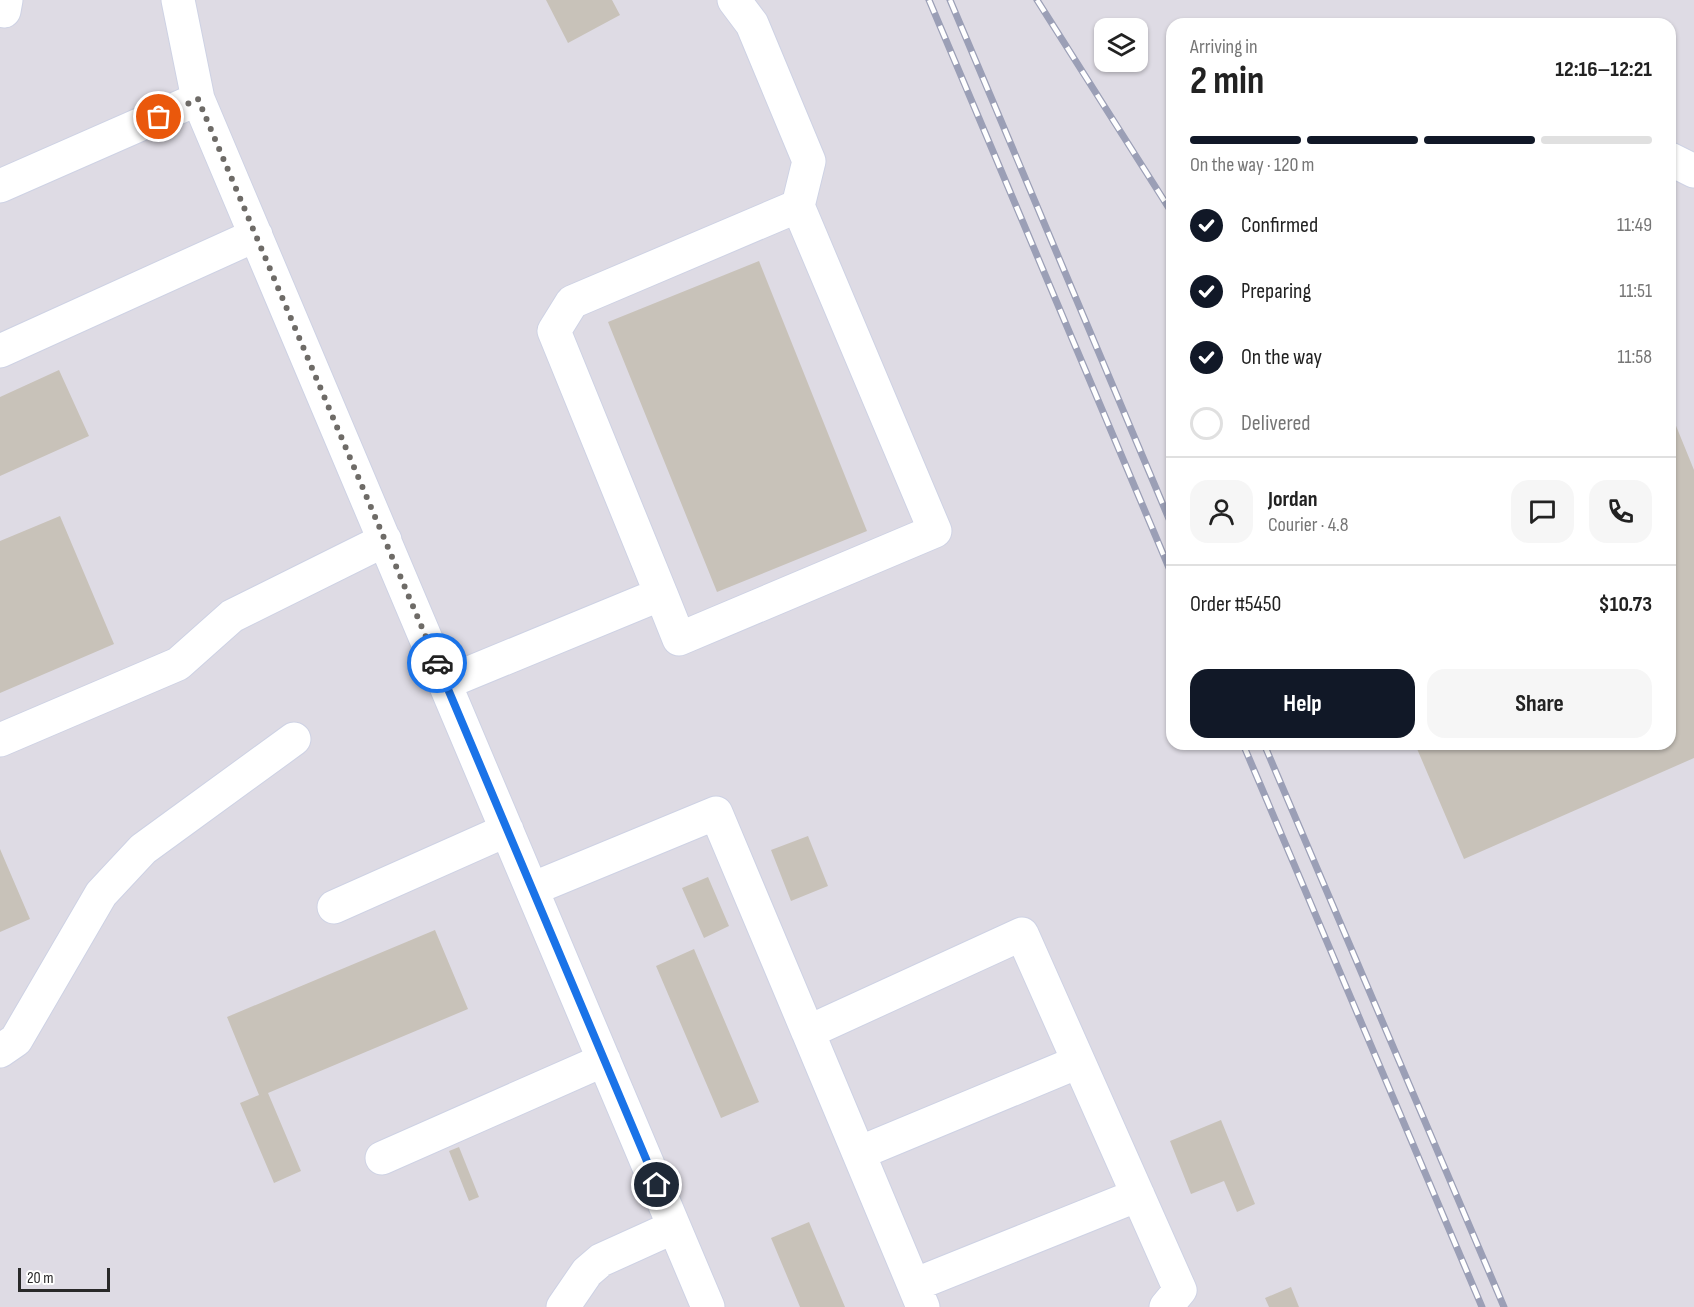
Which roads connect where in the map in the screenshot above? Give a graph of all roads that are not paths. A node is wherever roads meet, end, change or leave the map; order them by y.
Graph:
1 (6, 0) edge
2 (178, 0) edge
3 (734, 0) edge
4 (0, 10) edge
5 (198, 99) junction
6 (1676, 162) edge
7 (1694, 171) edge
8 (0, 186) edge
9 (798, 206) junction
10 (256, 235) junction
11 (0, 351) edge
12 (385, 540) junction
13 (661, 594) junction
14 (445, 683) junction
15 (294, 739) dead end
16 (0, 740) edge
17 (507, 830) junction
18 (532, 889) junction
19 (334, 907) dead end
20 (808, 1032) junction
21 (0, 1051) edge
22 (604, 1060) junction
23 (1078, 1062) junction
24 (858, 1153) junction
25 (382, 1158) dead end
26 (1138, 1195) junction
27 (675, 1227) junction
28 (919, 1296) edge
29 (563, 1307) edge
30 (708, 1307) edge
31 (1166, 1307) edge

1 - 4 street
2 - 5 street
3 - 9 street
5 - 8 street
5 - 10 street
6 - 7 street
9 - 13 street
9 - 13 street
10 - 11 street
10 - 12 street
12 - 14 street
12 - 16 street
13 - 14 street
14 - 17 street
15 - 21 street
17 - 18 street
17 - 19 street
18 - 20 street
18 - 22 street
20 - 23 street
20 - 24 street
22 - 25 street
22 - 27 street
23 - 24 street
23 - 26 street
24 - 28 street
26 - 28 street
26 - 31 street
27 - 29 street
27 - 30 street

